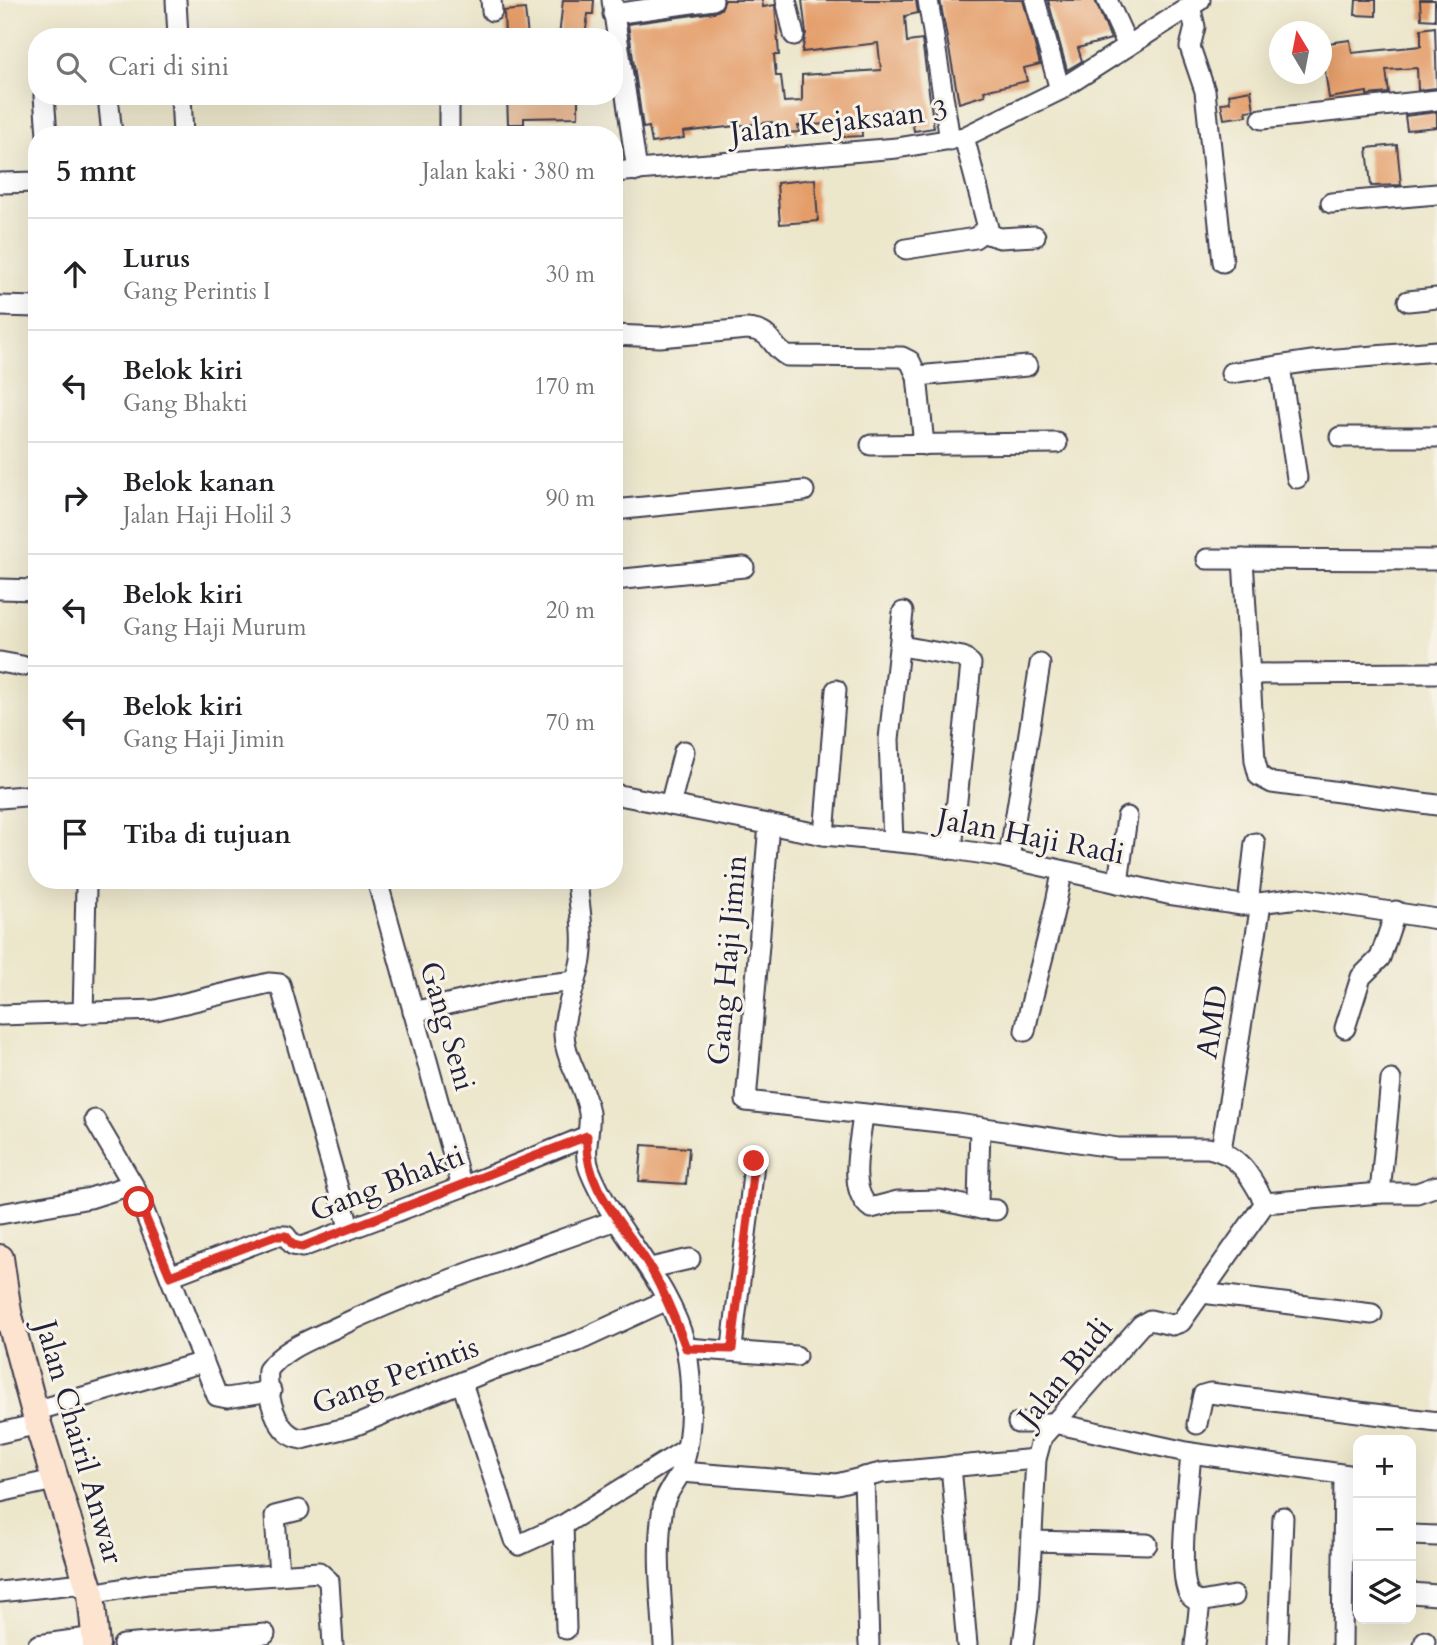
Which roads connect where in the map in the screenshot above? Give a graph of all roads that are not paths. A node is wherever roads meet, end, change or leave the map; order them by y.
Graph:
1 (176, 0) edge
2 (713, 0) edge
3 (786, 0) edge
4 (928, 0) edge
5 (1035, 0) edge
6 (1107, 0) edge
7 (1195, 3) edge
8 (612, 7) edge
9 (178, 28) edge
10 (615, 28) edge
11 (793, 35) dead end
12 (1128, 46) junction
13 (623, 79) edge
14 (1060, 90) junction
15 (1437, 100) edge
16 (45, 105) edge
17 (181, 105) edge
18 (449, 105) edge
19 (109, 106) dead end
20 (1262, 119) dead end
21 (46, 126) edge
22 (111, 126) edge
23 (183, 126) edge
24 (449, 126) edge
25 (957, 139) junction
26 (637, 170) junction
27 (623, 171) edge
28 (28, 182) edge
29 (0, 183) edge
30 (1437, 194) edge
31 (1331, 203) dead end
32 (984, 233) junction
33 (1035, 236) dead end
34 (906, 248) dead end
35 (1223, 262) dead end
36 (1437, 298) edge
37 (1408, 301) dead end
38 (0, 306) edge
39 (28, 307) edge
40 (623, 335) edge
41 (1437, 351) edge
42 (1027, 366) dead end
43 (1280, 366) junction
44 (1231, 373) dead end
45 (917, 376) junction
46 (1340, 437) dead end
47 (1437, 437) edge
48 (1056, 443) dead end
49 (871, 445) dead end
50 (924, 445) junction
51 (1297, 478) dead end
52 (804, 491) dead end
53 (623, 509) edge
54 (1207, 559) dead end
55 (1243, 559) junction
56 (1437, 560) edge
57 (744, 567) dead end
58 (623, 579) edge
59 (0, 589) edge
60 (28, 590) edge
61 (903, 612) dead end
62 (901, 646) junction
63 (0, 662) edge
64 (1040, 664) dead end
65 (22, 666) dead end
66 (1437, 673) edge
67 (1250, 674) junction
68 (836, 690) dead end
69 (684, 751) dead end
70 (1437, 790) edge
71 (28, 796) edge
72 (623, 796) edge
73 (0, 798) edge
74 (1405, 799) junction
75 (670, 805) junction
76 (1437, 805) edge
77 (1127, 817) dead end
78 (769, 824) junction
79 (824, 835) junction
80 (893, 841) junction
81 (1255, 843) dead end
82 (952, 849) junction
83 (1009, 858) junction
84 (1062, 872) junction
85 (1118, 883) junction
86 (86, 889) edge
87 (379, 889) edge
88 (577, 889) edge
89 (1254, 904) junction
90 (1396, 911) junction
91 (1437, 919) edge
92 (576, 981) junction
93 (413, 1012) junction
94 (83, 1014) junction
95 (0, 1015) edge
96 (1345, 1028) dead end
97 (1025, 1031) dead end
98 (1391, 1080) dead end
99 (863, 1114) junction
100 (95, 1120) dead end
101 (980, 1127) junction
102 (587, 1136) junction
103 (1221, 1150) junction
104 (754, 1161) dead end
105 (131, 1185) junction
106 (1437, 1186) edge
107 (462, 1187) junction
108 (1380, 1193) junction
109 (1265, 1203) junction
110 (0, 1214) edge
111 (616, 1220) junction
112 (349, 1227) junction
113 (0, 1258) edge
114 (690, 1259) dead end
115 (651, 1268) junction
116 (170, 1276) junction
117 (1202, 1293) junction
118 (667, 1300) junction
119 (4, 1313) edge
120 (1372, 1314) dead end
121 (686, 1348) junction
122 (732, 1349) junction
123 (796, 1356) dead end
124 (203, 1362) junction
125 (462, 1382) junction
126 (271, 1391) junction
127 (37, 1417) junction
128 (1437, 1422) edge
129 (1018, 1423) dead end
130 (1054, 1423) junction
131 (1197, 1424) dead end
132 (0, 1433) edge
133 (686, 1449) junction
134 (1191, 1453) junction
135 (1036, 1458) junction
136 (951, 1466) junction
137 (681, 1472) junction
138 (864, 1477) junction
139 (58, 1479) junction
140 (0, 1492) edge
141 (299, 1510) dead end
142 (1283, 1517) dead end
143 (563, 1525) junction
144 (1416, 1535) edge
145 (1437, 1536) edge
146 (1032, 1541) junction
147 (1147, 1545) dead end
148 (279, 1575) junction
149 (90, 1591) junction
150 (0, 1592) edge
151 (1416, 1593) edge
152 (1437, 1595) edge
153 (1234, 1596) dead end
154 (1200, 1602) junction
155 (566, 1629) dead end
156 (265, 1634) dead end
157 (95, 1641) edge
158 (38, 1645) edge
159 (123, 1645) edge
160 (333, 1645) edge
161 (664, 1645) edge
162 (869, 1645) edge
163 (967, 1645) edge
164 (1023, 1645) edge
165 (1195, 1645) edge
166 (1278, 1645) edge
167 (1342, 1645) edge

1 - 9 street
2 - 8 street
3 - 11 street
4 - 25 street
5 - 14 street
6 - 12 street
7 - 12 street, Jalan Kejaksaan 3
7 - 35 street
8 - 10 street
12 - 14 street, Jalan Kejaksaan 3
13 - 26 street
14 - 25 street, Jalan Kejaksaan 3
15 - 20 street
16 - 21 street
17 - 23 street
18 - 24 street
19 - 22 street
25 - 26 street, Jalan Kejaksaan 3
25 - 32 street
26 - 27 street, Jalan Kejaksaan 3
28 - 29 street
30 - 31 street
32 - 33 street
32 - 34 street
36 - 37 street
38 - 39 street
40 - 45 street
41 - 43 street
42 - 45 street
43 - 44 street
43 - 51 street
45 - 50 street
46 - 47 street
48 - 50 street
49 - 50 street
52 - 53 street
54 - 55 street
55 - 56 street
55 - 67 street
57 - 58 street
59 - 60 street
61 - 62 street
62 - 80 street
62 - 82 street
63 - 65 street
64 - 83 street
66 - 67 street
67 - 74 street
68 - 79 street
69 - 75 street
70 - 74 street
71 - 73 street
72 - 75 street, Jalan Haji Radi
74 - 76 street
75 - 78 street, Jalan Haji Radi
77 - 85 street
78 - 79 street, Jalan Haji Radi
78 - 99 street, Gang Haji Jimin
79 - 80 street, Jalan Haji Radi
80 - 82 street, Jalan Haji Radi
81 - 89 street, AMD
82 - 83 street, Jalan Haji Radi
83 - 84 street, Jalan Haji Radi
84 - 85 street, Jalan Haji Radi
84 - 97 street
85 - 89 street, Jalan Haji Radi
86 - 94 street
87 - 93 street, Gang Seni
88 - 92 street
89 - 90 street, Jalan Haji Radi
89 - 103 street, AMD
90 - 91 street, Jalan Haji Radi
90 - 96 street
92 - 93 street
92 - 102 street
93 - 107 street, Gang Seni
94 - 95 street
94 - 112 street
98 - 108 street
99 - 101 street
99 - 101 street
100 - 105 street
101 - 103 street
102 - 107 street, Gang Bhakti
102 - 111 street
103 - 109 street
104 - 122 street
105 - 110 street
105 - 116 street
106 - 108 street
107 - 112 street, Gang Bhakti
108 - 109 street
109 - 117 street, Jalan Budi
111 - 115 street
111 - 126 street, Gang Perintis
112 - 116 street, Gang Bhakti
113 - 119 street, Jalan Chairil Anwar
114 - 115 street
115 - 118 street
116 - 124 street
117 - 120 street
117 - 130 street, Jalan Budi
118 - 121 street
118 - 125 street, Gang Perintis
119 - 127 street, Jalan Chairil Anwar
121 - 122 street
121 - 133 street
122 - 123 street
124 - 126 street
124 - 127 street
125 - 126 street, Gang Perintis
125 - 143 street
127 - 132 street
127 - 139 street, Jalan Chairil Anwar
128 - 131 street
129 - 130 street
130 - 134 street
130 - 135 street, Jalan Budi
133 - 137 street
133 - 143 street
134 - 154 street
134 - 167 street
135 - 136 street
135 - 146 street, Jalan Budi
136 - 138 street
136 - 163 street
137 - 138 street
137 - 161 street
138 - 162 street
139 - 140 street
139 - 149 street, Jalan Chairil Anwar
141 - 148 street
142 - 166 street
143 - 155 street
144 - 145 street
146 - 147 street
146 - 164 street, Jalan Budi
148 - 149 street
148 - 160 street
149 - 150 street
149 - 157 street, Jalan Chairil Anwar
151 - 152 street
153 - 154 street
154 - 165 street
156 - 159 street
157 - 158 street

